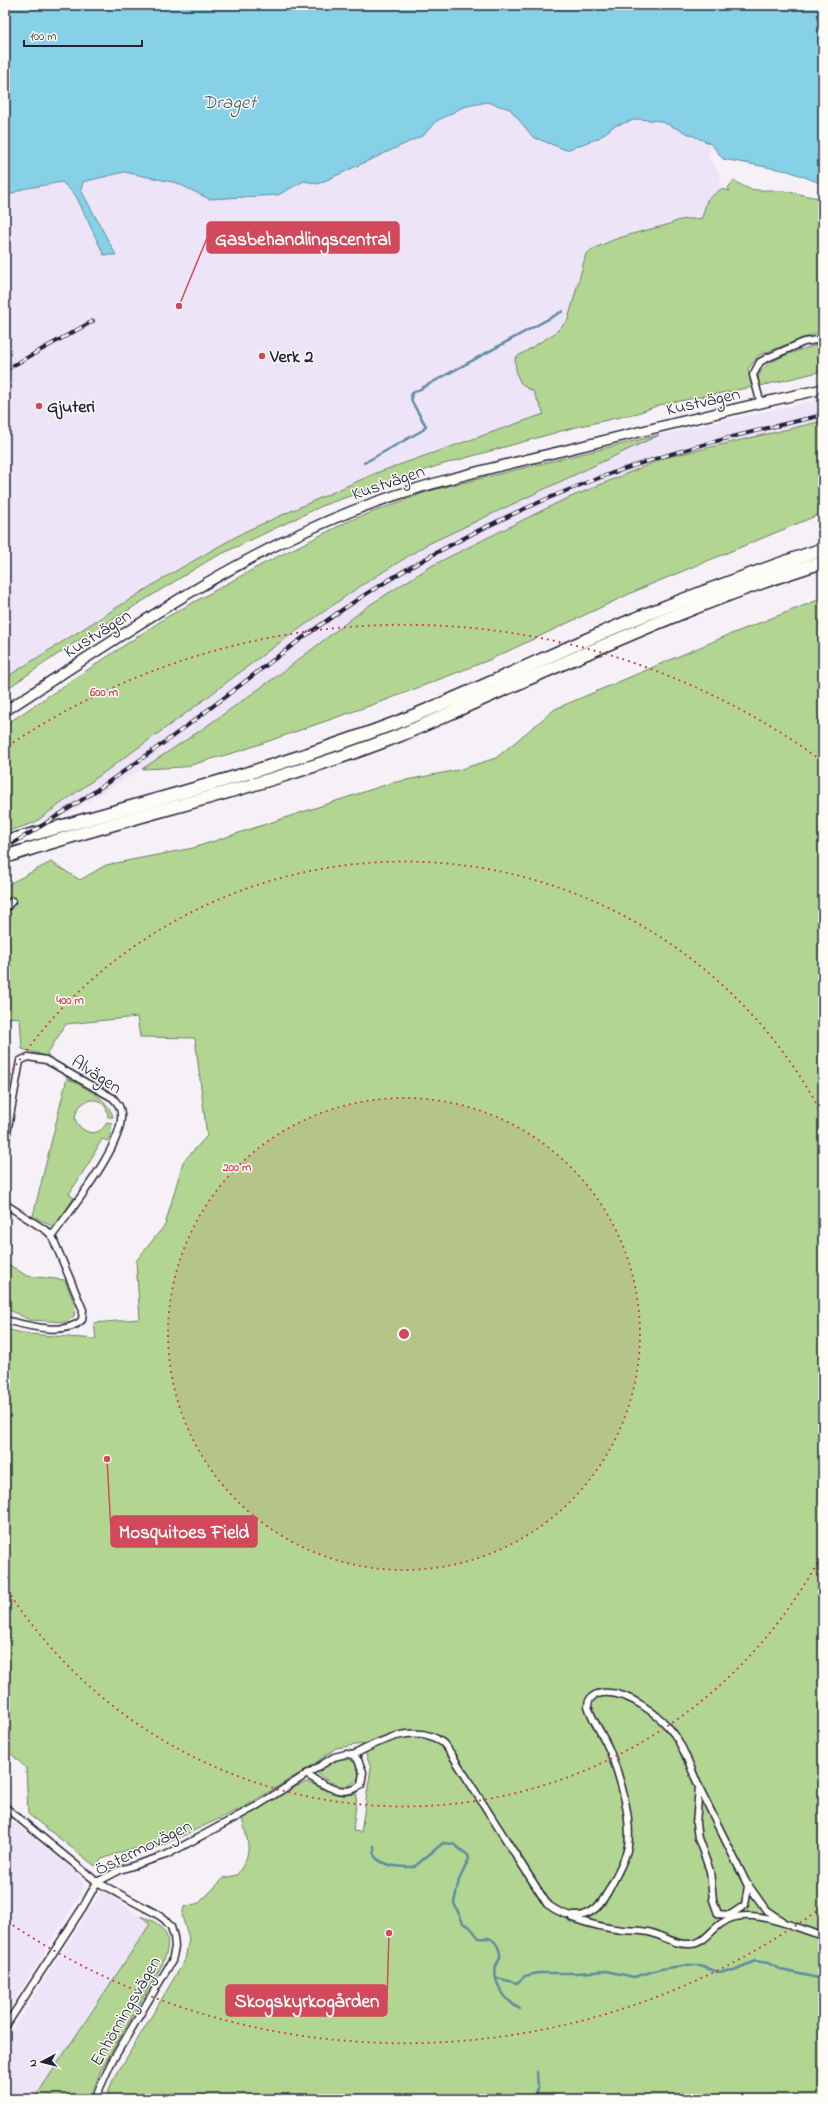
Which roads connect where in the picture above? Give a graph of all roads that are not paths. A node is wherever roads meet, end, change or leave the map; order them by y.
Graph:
1 (823, 339) edge
2 (823, 389) edge
3 (761, 404) junction
4 (823, 549) edge
5 (823, 562) edge
6 (5, 711) edge
7 (5, 842) edge
8 (5, 857) edge
9 (12, 901) dead end
10 (5, 909) edge
11 (5, 1144) edge
12 (5, 1204) edge
13 (52, 1236) junction
14 (5, 1320) edge
15 (353, 1755) junction
16 (306, 1774) junction
17 (699, 1786) junction
18 (5, 1807) edge
19 (97, 1882) junction
20 (748, 1886) junction
21 (569, 1916) junction
22 (785, 1923) junction
23 (823, 1936) edge
24 (5, 2028) edge
25 (96, 2099) edge

1 - 3 street
2 - 3 main road, Kustvägen
3 - 6 main road, Kustvägen
4 - 7 highway
5 - 8 highway
9 - 10 street
11 - 13 street, Alvägen
12 - 13 street
13 - 14 street
15 - 16 street, Östermovägen
15 - 16 street
15 - 21 street, Östermovägen
16 - 19 street, Östermovägen
17 - 20 street
17 - 20 street
17 - 21 street
18 - 19 street, Enhörningsvägen
19 - 24 street, Östermovägen
19 - 25 street, Enhörningsvägen
20 - 22 street
21 - 22 street, Östermovägen
22 - 23 street

